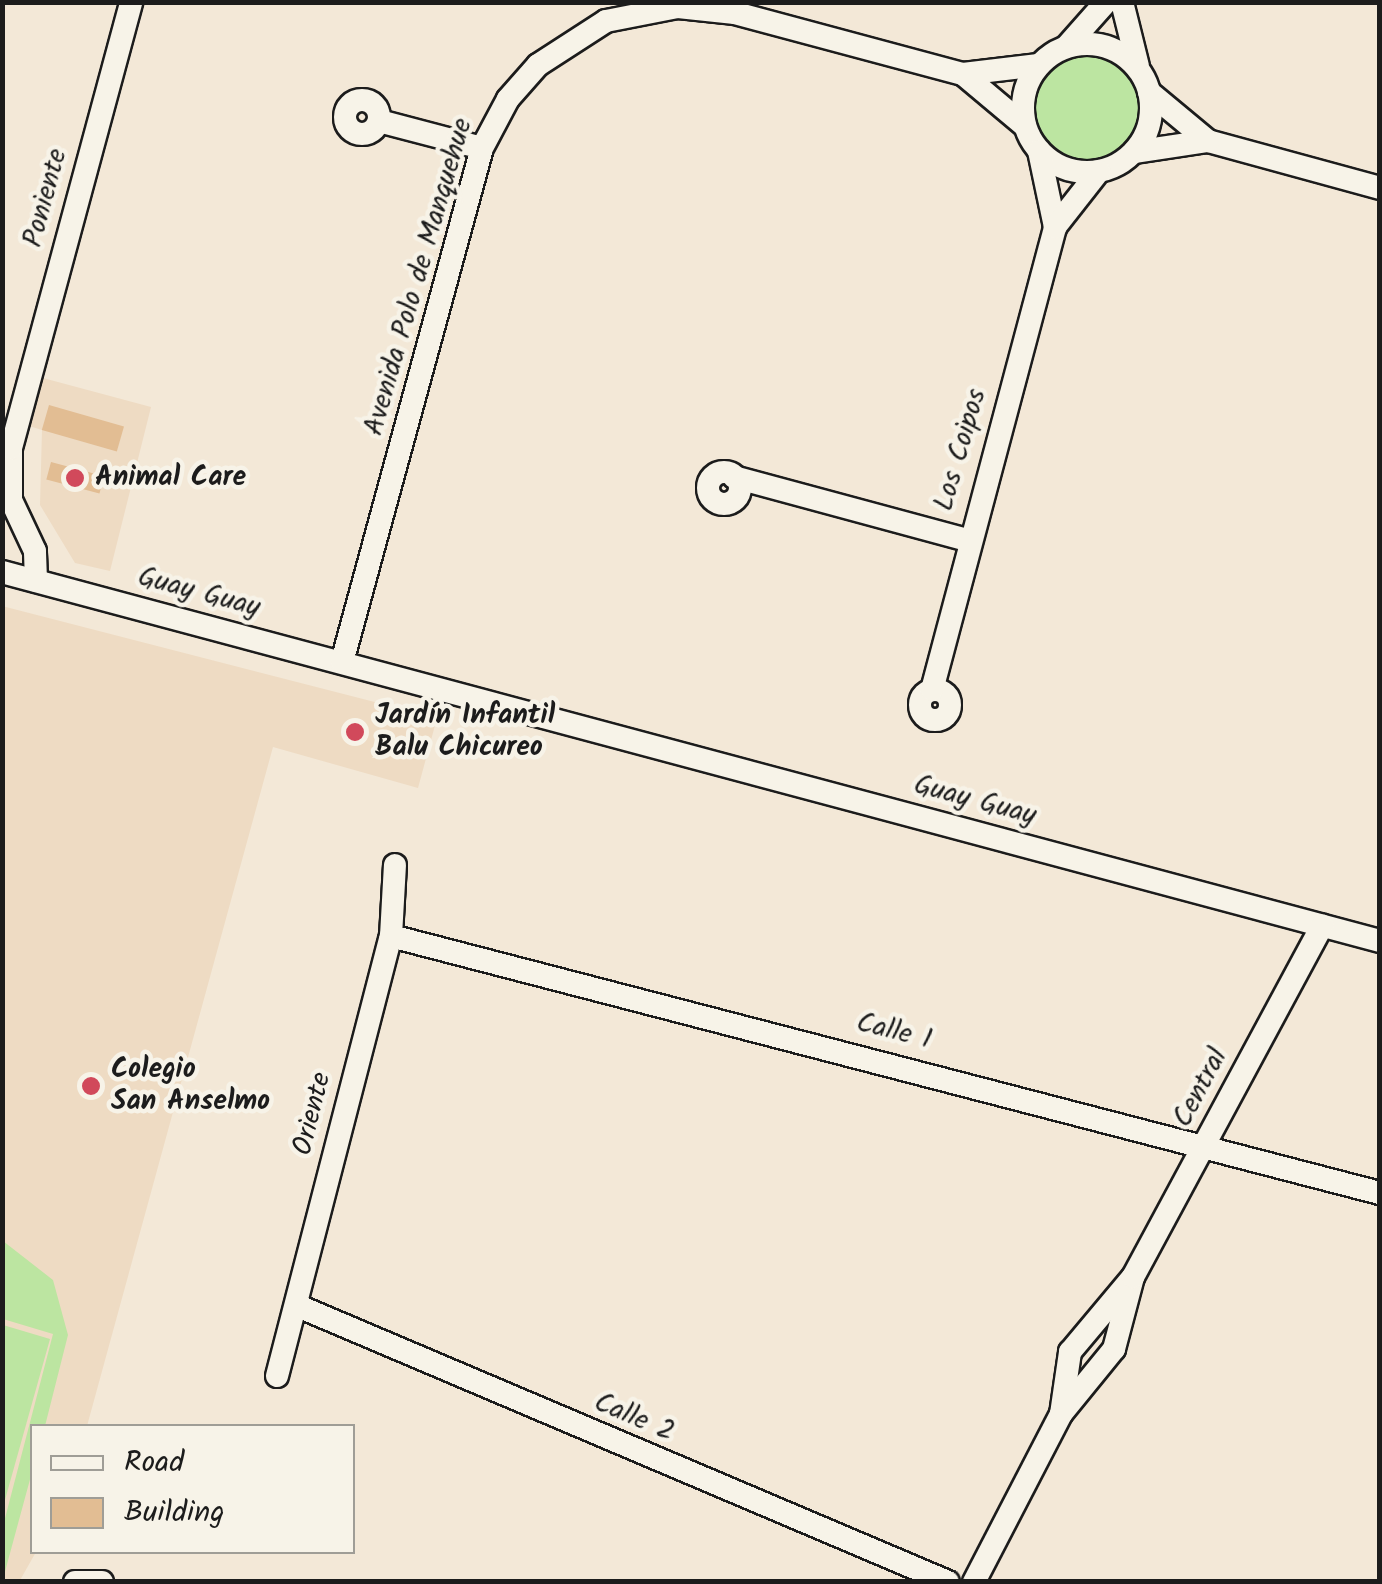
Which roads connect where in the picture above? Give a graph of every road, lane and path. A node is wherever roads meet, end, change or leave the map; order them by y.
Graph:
1 (131, 2) edge
2 (1106, 2) edge
3 (1122, 2) edge
4 (1067, 46) junction
5 (1038, 65) junction
6 (963, 74) junction
7 (1145, 83) junction
8 (379, 121) dead end
9 (1025, 126) junction
10 (1208, 141) junction
11 (482, 148) junction
12 (1040, 152) junction
13 (1134, 152) junction
14 (1099, 171) junction
15 (1380, 188) edge
16 (1054, 227) junction
17 (734, 477) dead end
18 (968, 540) junction
19 (15, 580) edge
20 (238, 640) junction
21 (342, 662) junction
22 (932, 690) dead end
23 (554, 718) junction
24 (395, 864) dead end
25 (1322, 926) junction
26 (391, 936) junction
27 (1380, 941) edge
28 (1206, 1144) junction
29 (1380, 1193) edge
30 (1133, 1277) junction
31 (298, 1306) junction
32 (277, 1376) dead end
33 (1060, 1414) junction
34 (75, 1582) edge
35 (102, 1582) edge
36 (948, 1582) edge
37 (974, 1582) edge

1 - 19 street, Poniente
2 - 4 street
3 - 7 street
4 - 5 street
4 - 7 street
5 - 6 street, Avenida Polo de Manquehue
5 - 9 street
6 - 9 street, Avenida Polo de Manquehue
6 - 11 street, Avenida Polo de Manquehue
7 - 10 street
7 - 13 street
8 - 11 street
9 - 12 street
10 - 13 street
10 - 15 street
11 - 21 street, Avenida Polo de Manquehue
12 - 14 street
12 - 16 street, Los Coipos
13 - 14 street
14 - 16 street, Los Coipos
16 - 18 street, Los Coipos
17 - 18 street
18 - 22 street, Los Coipos
19 - 20 street, Guay Guay
20 - 21 street, Guay Guay
20 - 23 street, Guay Guay
21 - 23 street, Guay Guay
23 - 25 street, Guay Guay
24 - 26 street, Oriente
25 - 27 street, Guay Guay
25 - 28 street, Central
26 - 28 street, Calle 1
26 - 31 street, Oriente
28 - 29 street, Calle 1
28 - 30 street, Central
30 - 33 street, Central
30 - 33 street, Central
31 - 32 street, Oriente
31 - 36 street, Calle 2
33 - 37 street, Central
34 - 35 street

